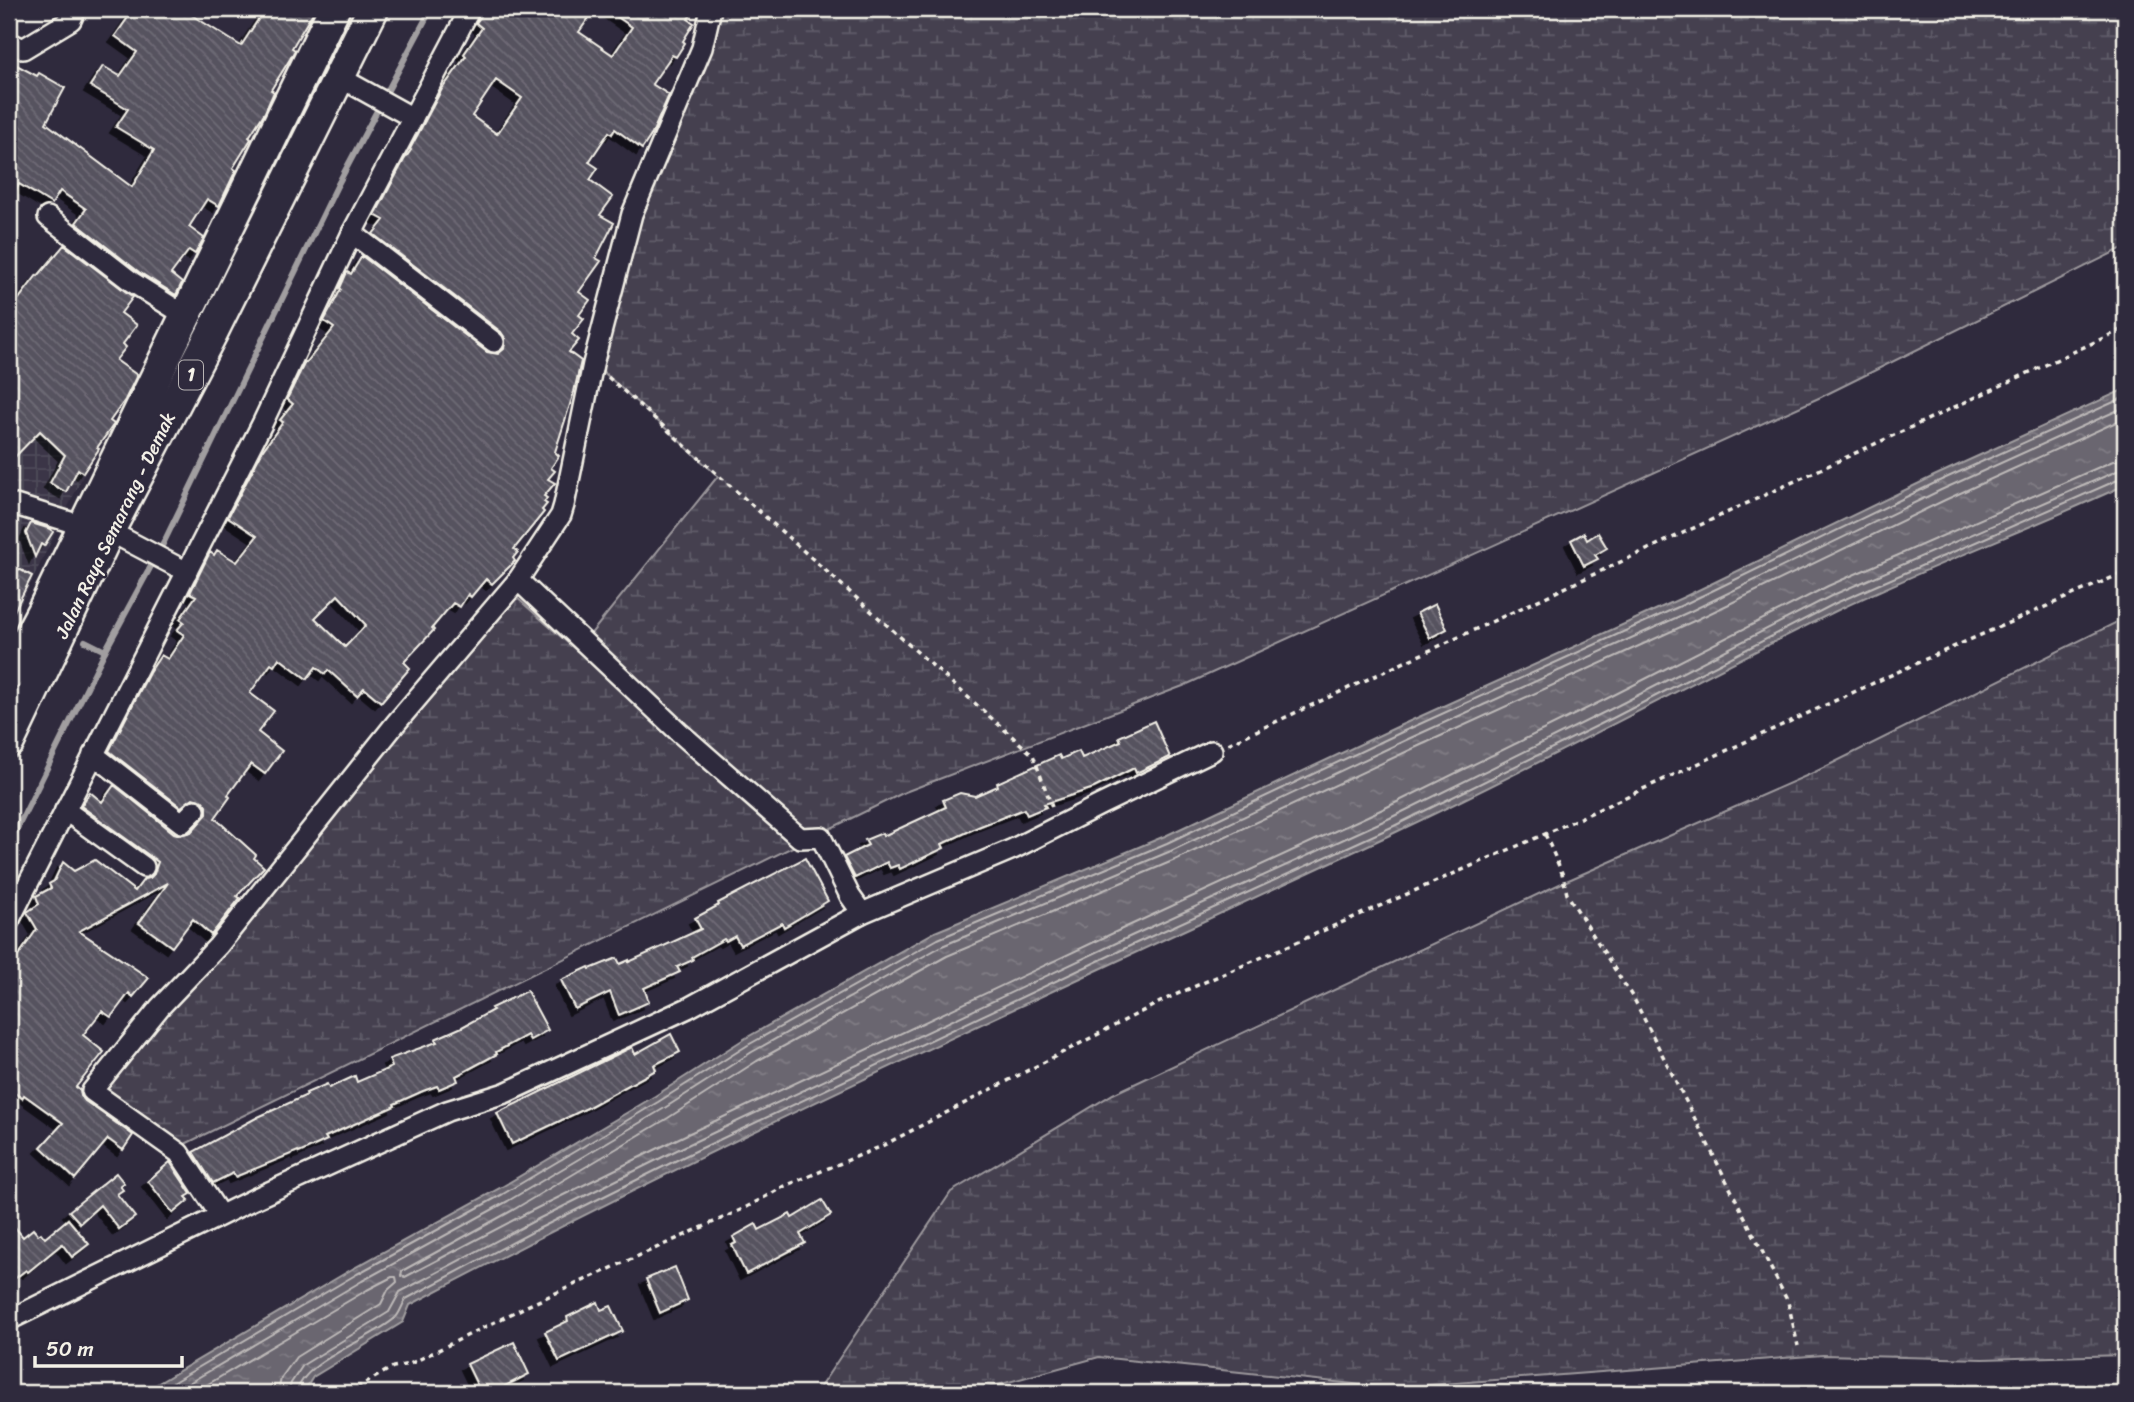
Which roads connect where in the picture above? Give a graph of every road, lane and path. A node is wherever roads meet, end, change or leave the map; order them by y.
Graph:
1 (76, 9) edge
2 (334, 9) edge
3 (373, 9) edge
4 (470, 9) edge
5 (711, 9) edge
6 (9, 42) edge
7 (347, 82) junction
8 (406, 114) junction
9 (48, 217) dead end
10 (352, 233) junction
11 (186, 316) junction
12 (2125, 328) edge
13 (494, 342) dead end
14 (593, 364) junction
15 (9, 503) edge
16 (108, 533) junction
17 (179, 569) junction
18 (2125, 572) edge
19 (518, 580) junction
20 (9, 674) edge
21 (9, 742) edge
22 (1212, 751) joint
23 (93, 754) junction
24 (1052, 807) dead end
25 (65, 810) junction
26 (195, 810) dead end
27 (1545, 834) junction
28 (144, 867) dead end
29 (11, 908) edge
30 (862, 913) junction
31 (220, 1215) junction
32 (9, 1320) edge
33 (1798, 1346) dead end
34 (348, 1393) edge

1 - 6 street
2 - 11 highway, Jalan Raya Semarang - Demak / 1
3 - 7 highway, Jalan Raya Semarang - Demak / 1
4 - 8 street
5 - 14 street
7 - 8 street
7 - 16 highway, Jalan Raya Semarang - Demak / 1
8 - 10 street
9 - 11 street
10 - 13 street
10 - 17 street
11 - 16 highway, Jalan Raya Semarang - Demak / 1
12 - 22 path
14 - 19 street
14 - 24 path
15 - 16 street
16 - 17 street
16 - 20 highway, Jalan Raya Semarang - Demak / 1
16 - 21 highway, Jalan Raya Semarang - Demak / 1
17 - 23 street
18 - 27 path
19 - 30 street
19 - 31 street
22 - 30 street
23 - 25 street
23 - 26 street
25 - 28 street
25 - 29 street
27 - 33 path
27 - 34 path
30 - 31 street
31 - 32 street

